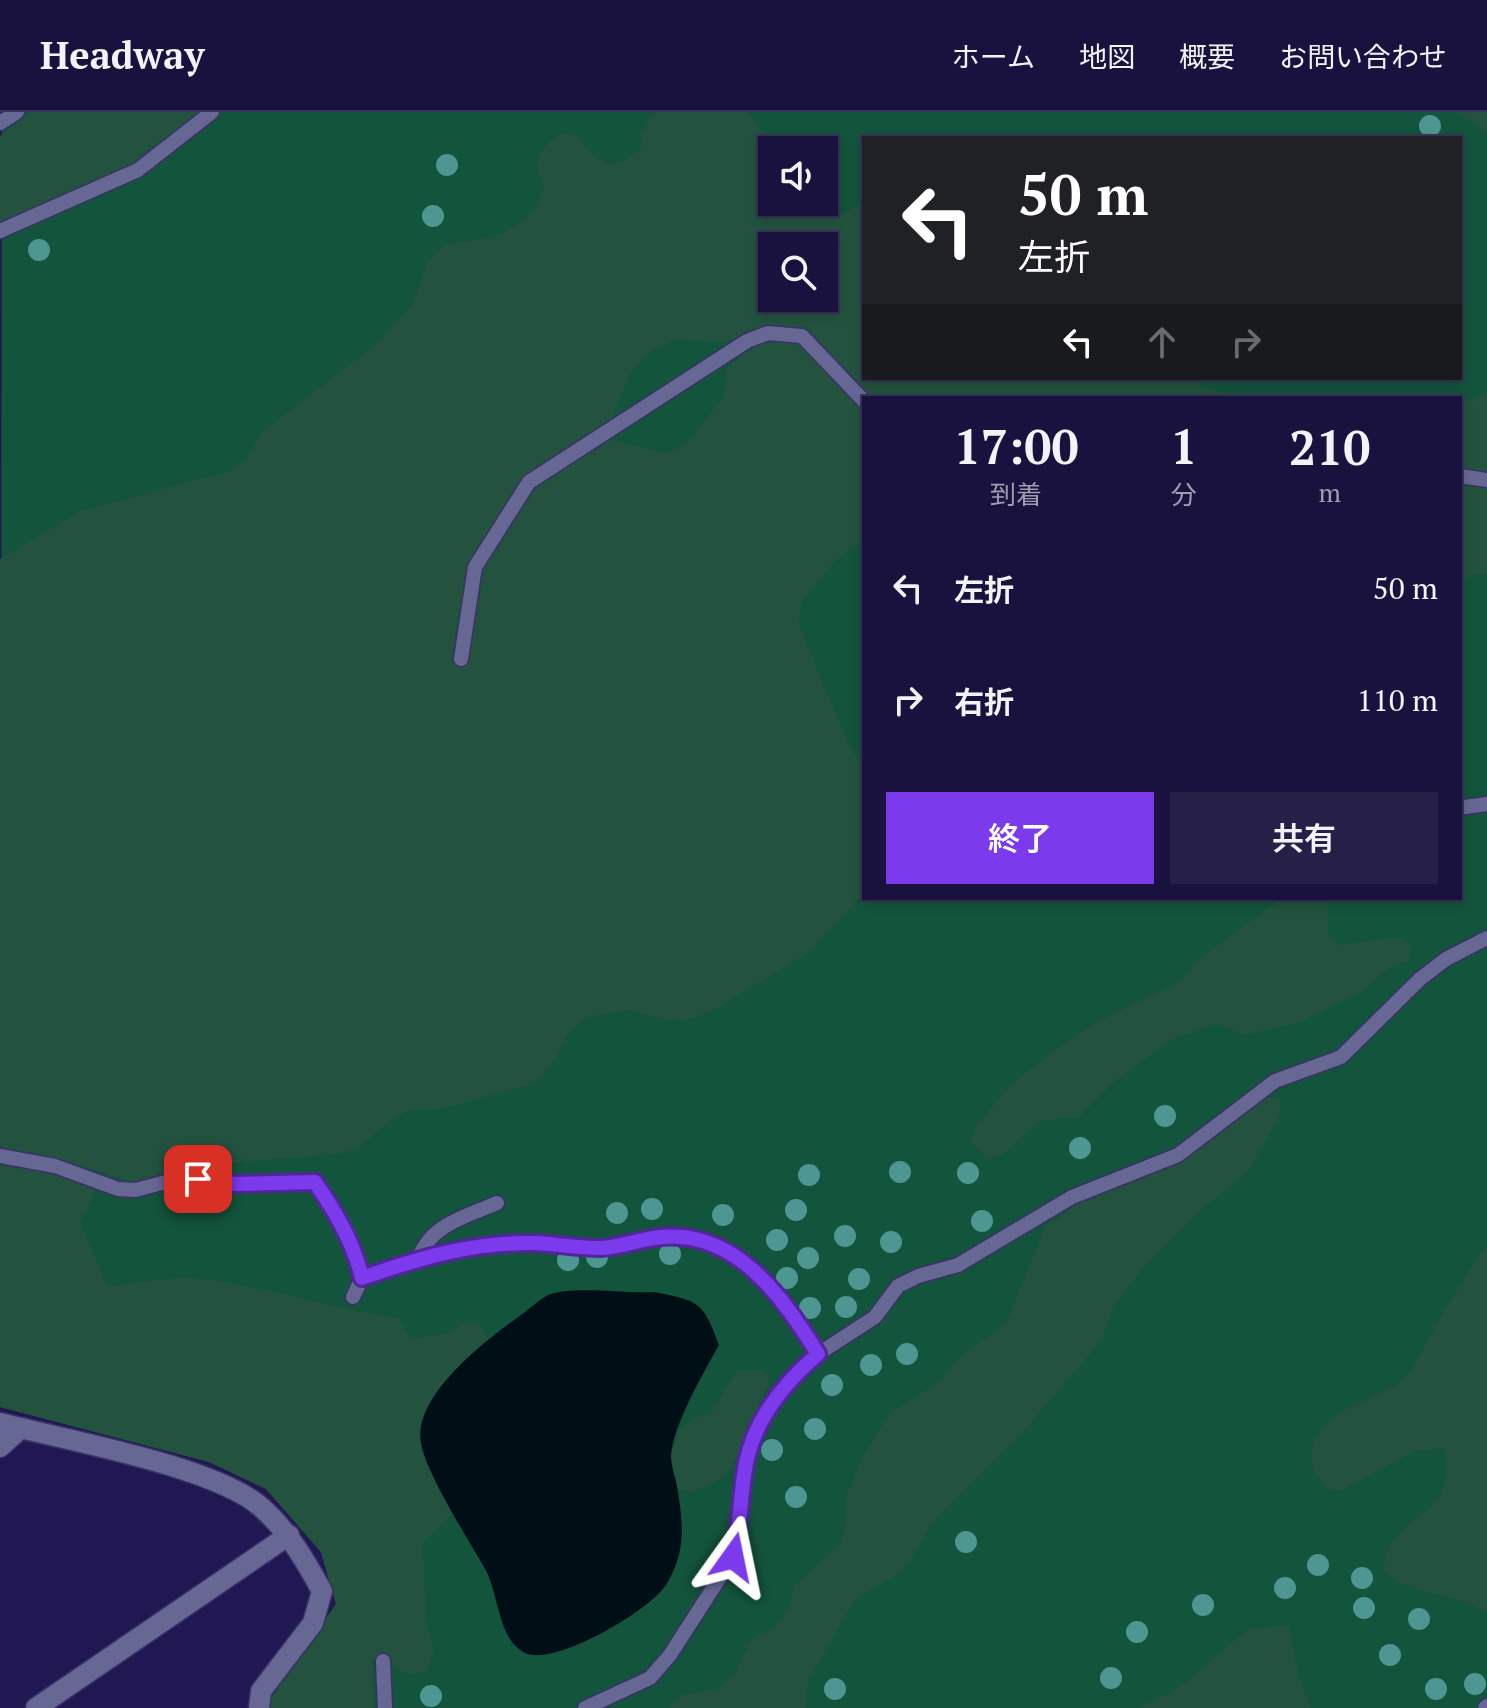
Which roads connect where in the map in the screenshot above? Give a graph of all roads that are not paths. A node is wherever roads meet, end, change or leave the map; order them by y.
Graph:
1 (17, 112) edge
2 (212, 112) edge
3 (0, 123) edge
4 (0, 231) edge
5 (862, 399) edge
6 (1462, 476) edge
7 (1487, 480) edge
8 (461, 659) dead end
9 (1487, 804) edge
10 (1465, 807) dead end
11 (1487, 938) edge
12 (0, 1156) edge
13 (497, 1203) dead end
14 (419, 1258) junction
15 (362, 1278) junction
16 (353, 1297) dead end
17 (818, 1354) junction
18 (0, 1423) edge
19 (21, 1428) junction
20 (0, 1447) edge
21 (289, 1535) junction
22 (383, 1661) dead end
23 (36, 1708) edge
24 (259, 1708) edge
25 (385, 1708) edge
26 (585, 1708) edge

1 - 3 lane
2 - 4 lane
5 - 8 lane
6 - 7 lane
9 - 10 lane
11 - 17 lane
12 - 15 lane
13 - 14 lane
14 - 15 lane
14 - 17 lane
15 - 16 lane
17 - 26 lane
18 - 19 street
19 - 20 street
19 - 21 street
21 - 23 street
21 - 24 street
22 - 25 lane

